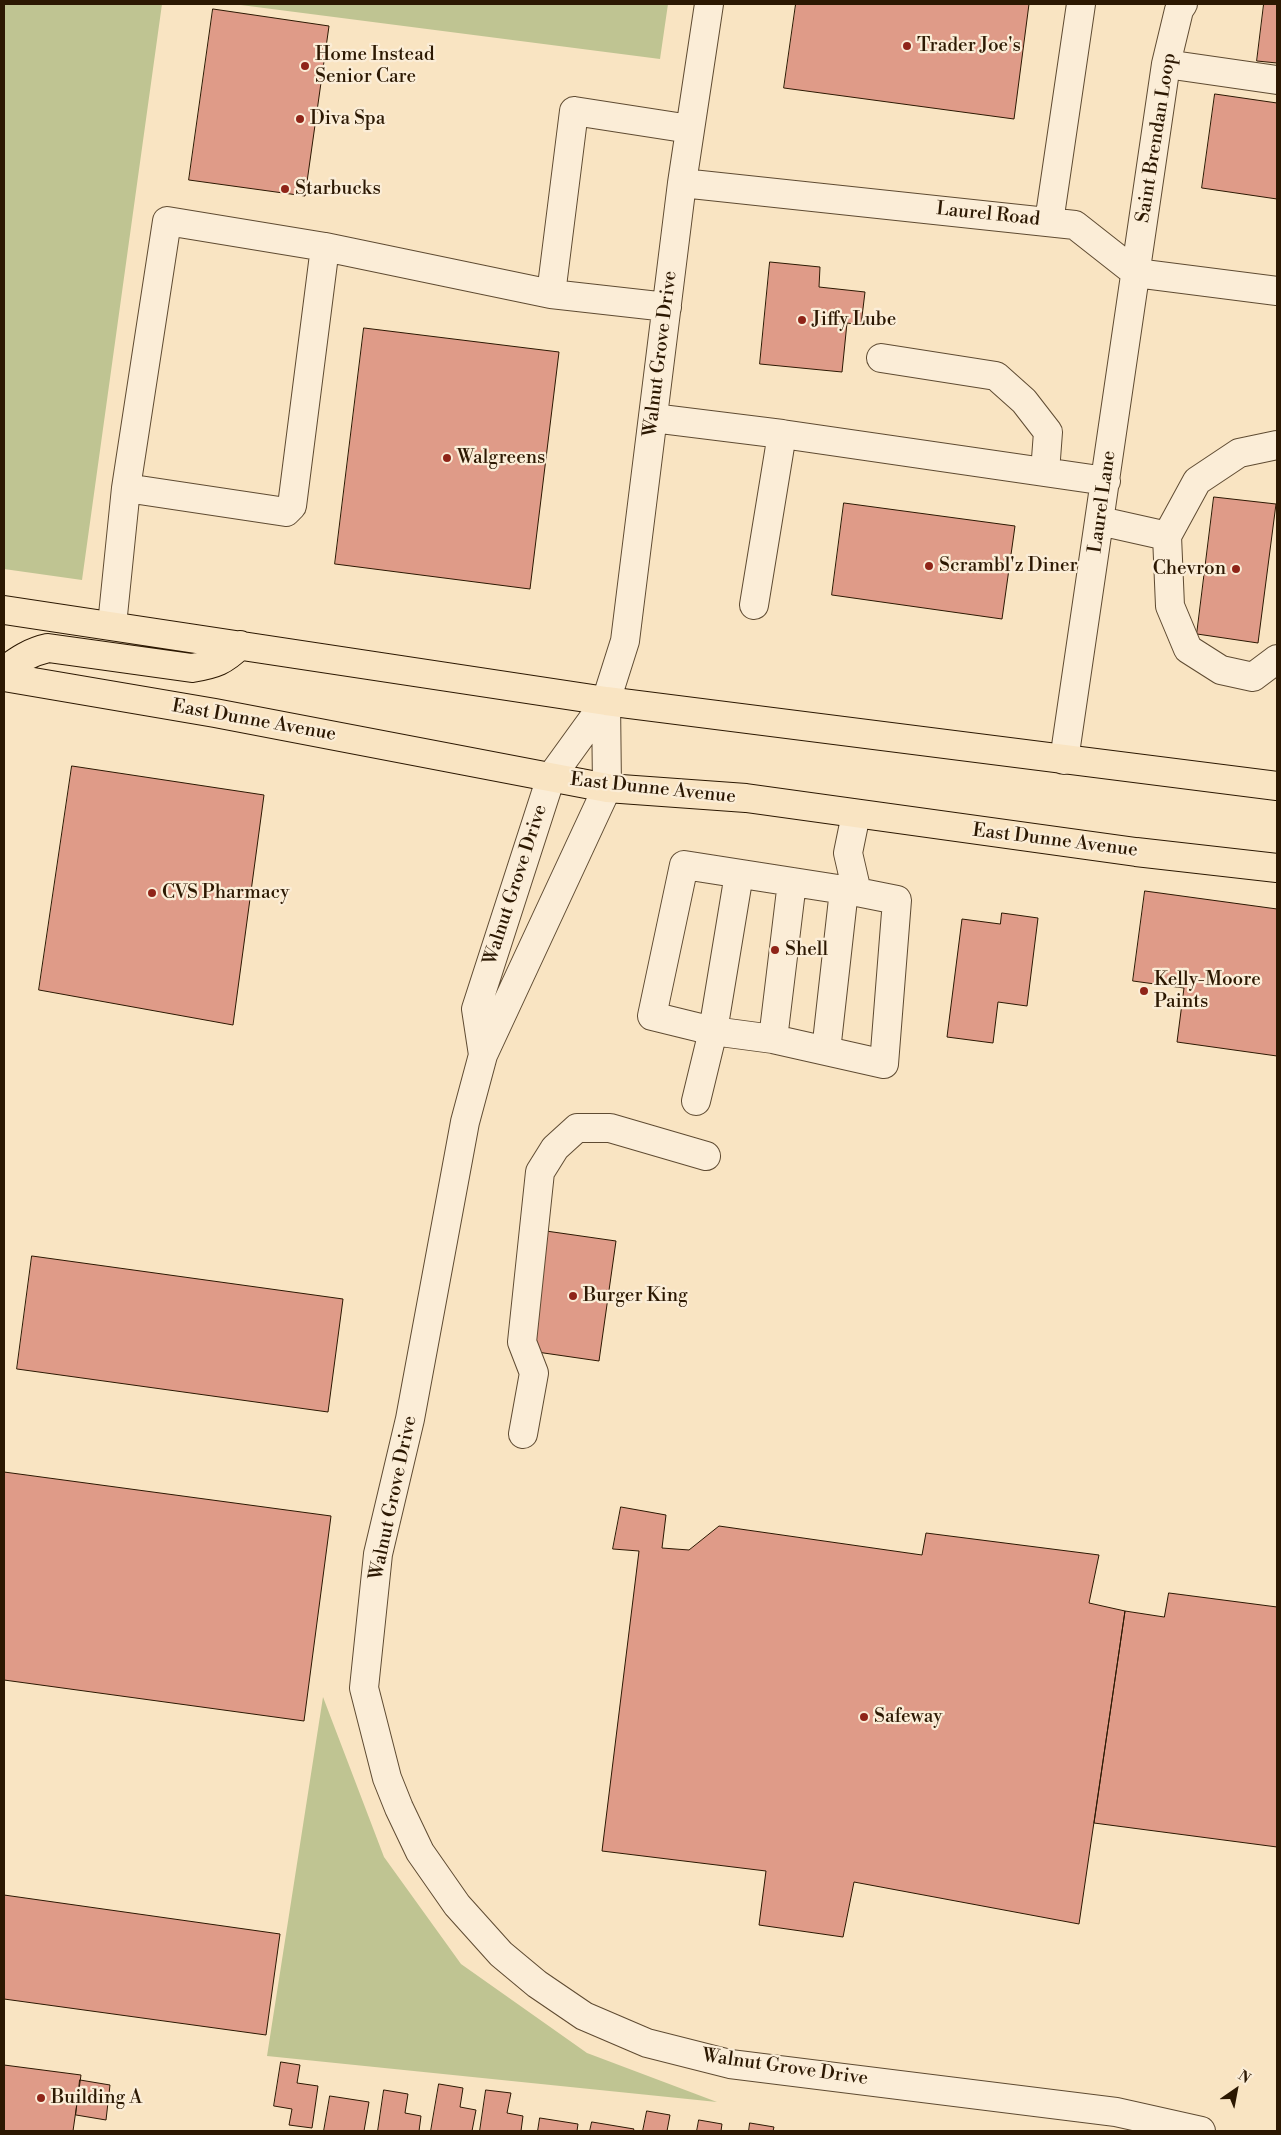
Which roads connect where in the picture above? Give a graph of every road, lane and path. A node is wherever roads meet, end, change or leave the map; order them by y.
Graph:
1 (709, 4) edge
2 (1081, 4) edge
3 (1183, 4) edge
4 (1166, 64) junction
5 (1277, 80) edge
6 (690, 129) junction
7 (682, 183) junction
8 (1049, 222) junction
9 (325, 247) junction
10 (1136, 273) junction
11 (1277, 291) edge
12 (551, 294) junction
13 (666, 307) junction
14 (881, 358) dead end
15 (653, 418) junction
16 (782, 434) junction
17 (1277, 445) edge
18 (1045, 472) junction
19 (1106, 481) junction
20 (126, 488) junction
21 (1100, 521) junction
22 (1167, 536) junction
23 (754, 606) dead end
24 (4, 610) edge
25 (112, 625) junction
26 (240, 645) junction
27 (1277, 659) edge
28 (4, 671) edge
29 (4, 677) edge
30 (606, 702) junction
31 (1064, 760) junction
32 (551, 777) junction
33 (1277, 786) edge
34 (607, 788) junction
35 (856, 814) junction
36 (1277, 868) edge
37 (739, 874) junction
38 (792, 882) junction
39 (851, 892) junction
40 (713, 1031) junction
41 (772, 1039) junction
42 (826, 1051) junction
43 (483, 1055) junction
44 (696, 1101) dead end
45 (706, 1156) dead end
46 (523, 1434) dead end
47 (1201, 2131) edge

1 - 6 street, Walnut Grove Drive
2 - 8 street
3 - 4 street, Saint Brendan Loop
4 - 5 street
4 - 10 street, Saint Brendan Loop
6 - 7 street, Walnut Grove Drive
6 - 12 street
7 - 8 street, Laurel Road
7 - 13 street, Walnut Grove Drive
8 - 10 street, Laurel Road
9 - 12 street
9 - 20 street
9 - 20 street
10 - 11 street
10 - 19 street, Laurel Lane
12 - 13 street
13 - 15 street, Walnut Grove Drive
14 - 18 street
15 - 16 street
15 - 30 street, Walnut Grove Drive
16 - 18 street
16 - 23 street
17 - 22 street
18 - 19 street
19 - 21 street, Laurel Lane
20 - 25 street
21 - 22 street
21 - 31 street, Laurel Lane
22 - 27 street
24 - 25 main road
25 - 26 main road
26 - 28 main road
26 - 30 main road
29 - 32 main road, East Dunne Avenue
30 - 31 main road
30 - 32 street, Walnut Grove Drive
30 - 34 street, Walnut Grove Drive
31 - 33 main road
32 - 34 main road, East Dunne Avenue
32 - 43 street, Walnut Grove Drive
34 - 35 main road, East Dunne Avenue
34 - 43 street, Walnut Grove Drive
35 - 36 main road, East Dunne Avenue
35 - 39 street
37 - 38 street
37 - 40 street
37 - 40 street
38 - 39 street
38 - 41 street
39 - 42 street
39 - 42 street
40 - 41 street
40 - 44 street
41 - 42 street
43 - 47 street, Walnut Grove Drive
45 - 46 street

